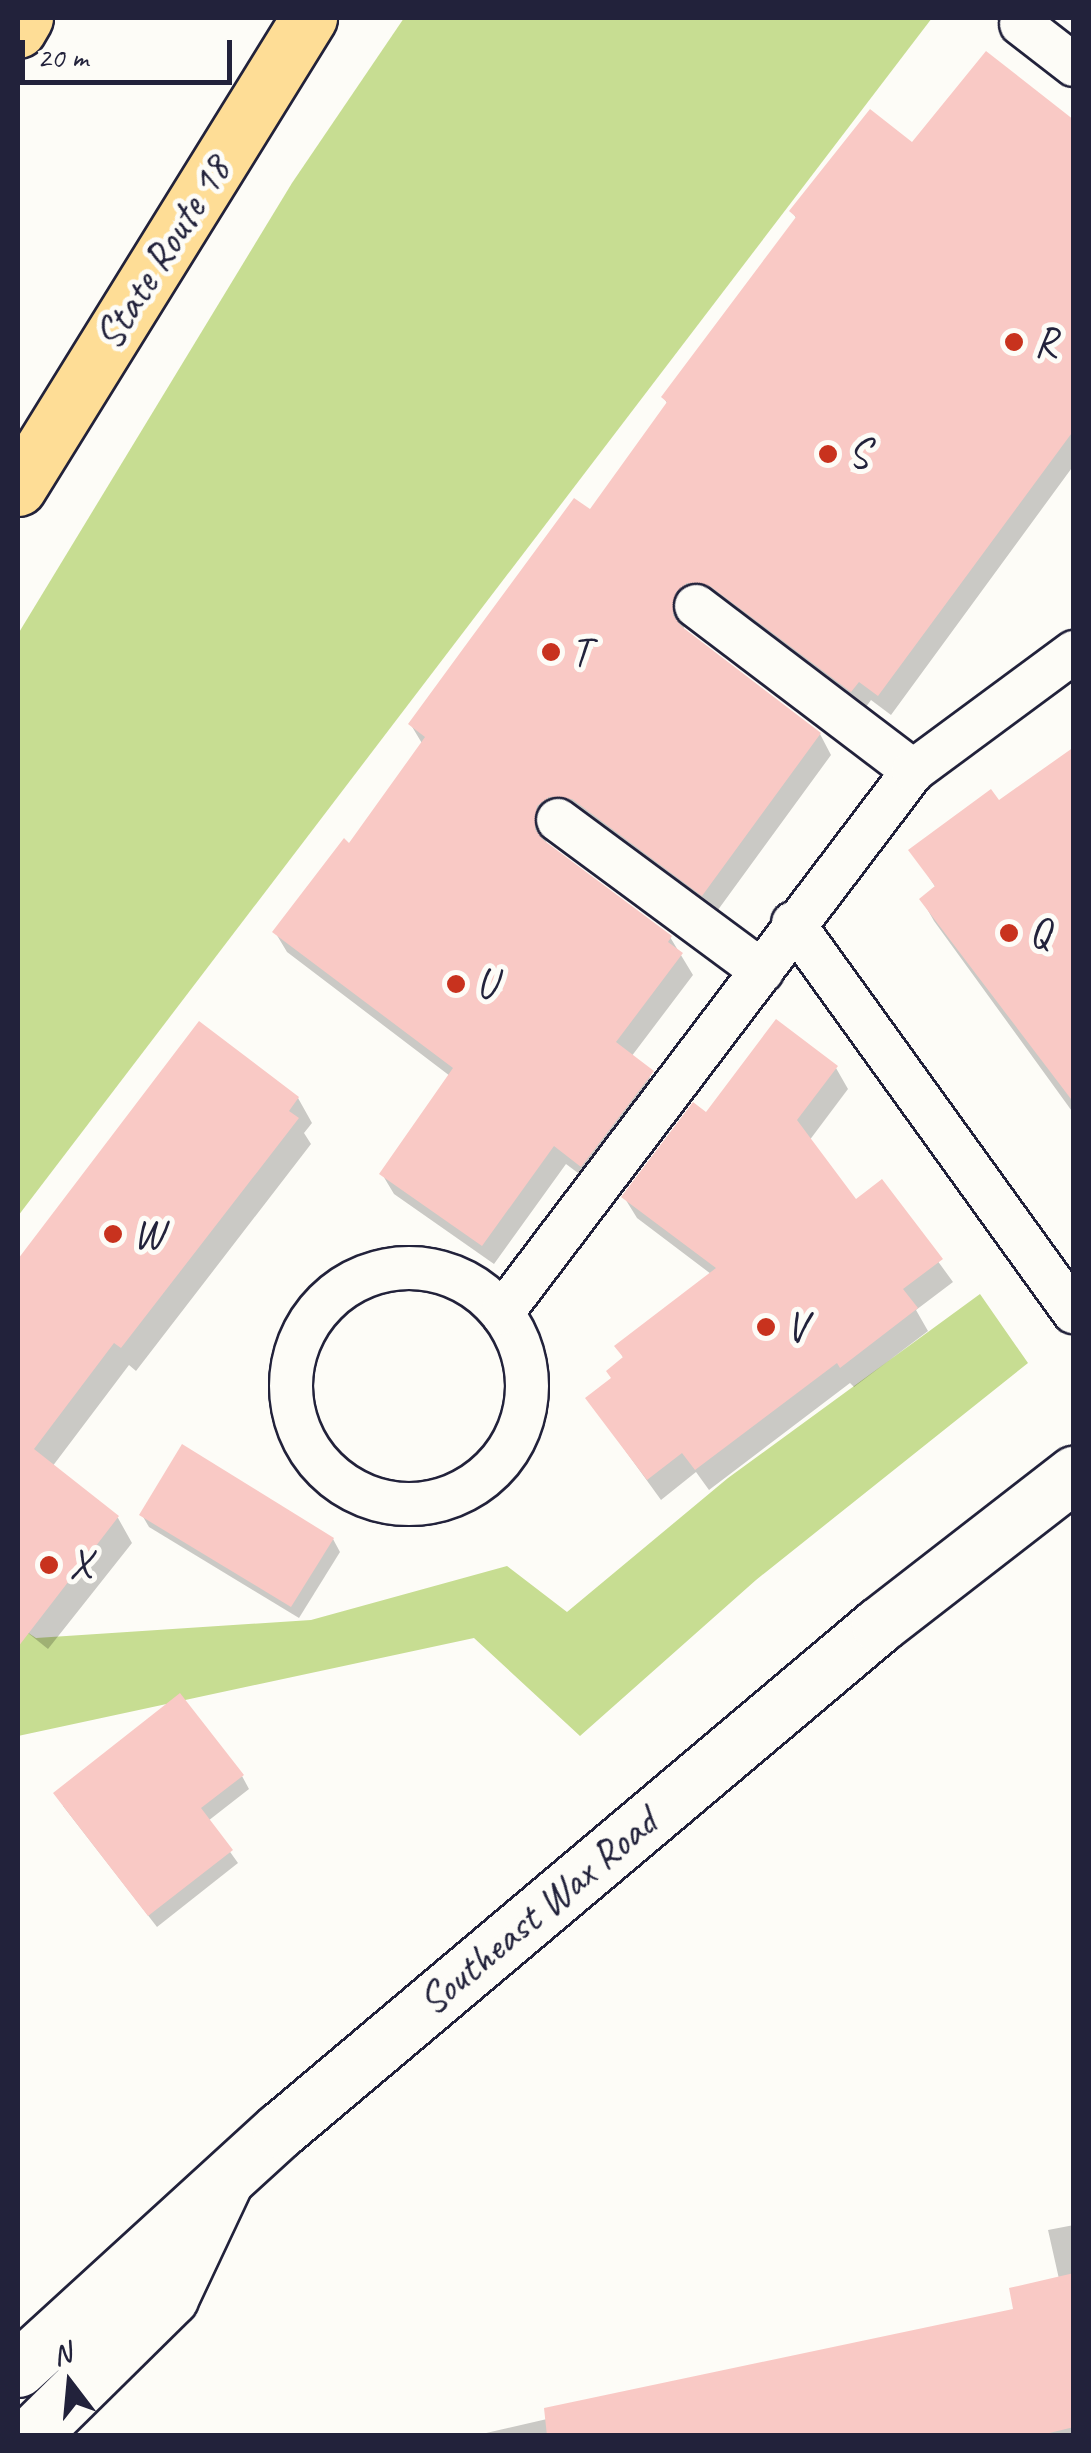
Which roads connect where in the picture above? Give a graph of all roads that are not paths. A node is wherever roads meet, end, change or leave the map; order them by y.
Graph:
1 (25, 18) edge
2 (309, 18) edge
3 (1020, 24) dead end
4 (18, 30) edge
5 (1074, 65) edge
6 (18, 488) edge
7 (696, 606) dead end
8 (1074, 652) edge
9 (913, 771) junction
10 (558, 820) dead end
11 (792, 923) junction
12 (762, 972) junction
13 (1074, 1312) edge
14 (502, 1313) junction
15 (1074, 1474) edge
16 (225, 2180) junction
17 (18, 2369) edge
18 (30, 2436) edge

1 - 4 highway
2 - 6 highway, State Route 18
3 - 5 lane
7 - 9 lane
8 - 9 lane
9 - 11 lane
10 - 12 lane
11 - 12 lane
11 - 13 lane
12 - 14 lane
14 - 14 lane
15 - 16 main road, Southeast Wax Road
16 - 17 main road, Southeast Wax Road
16 - 18 main road

